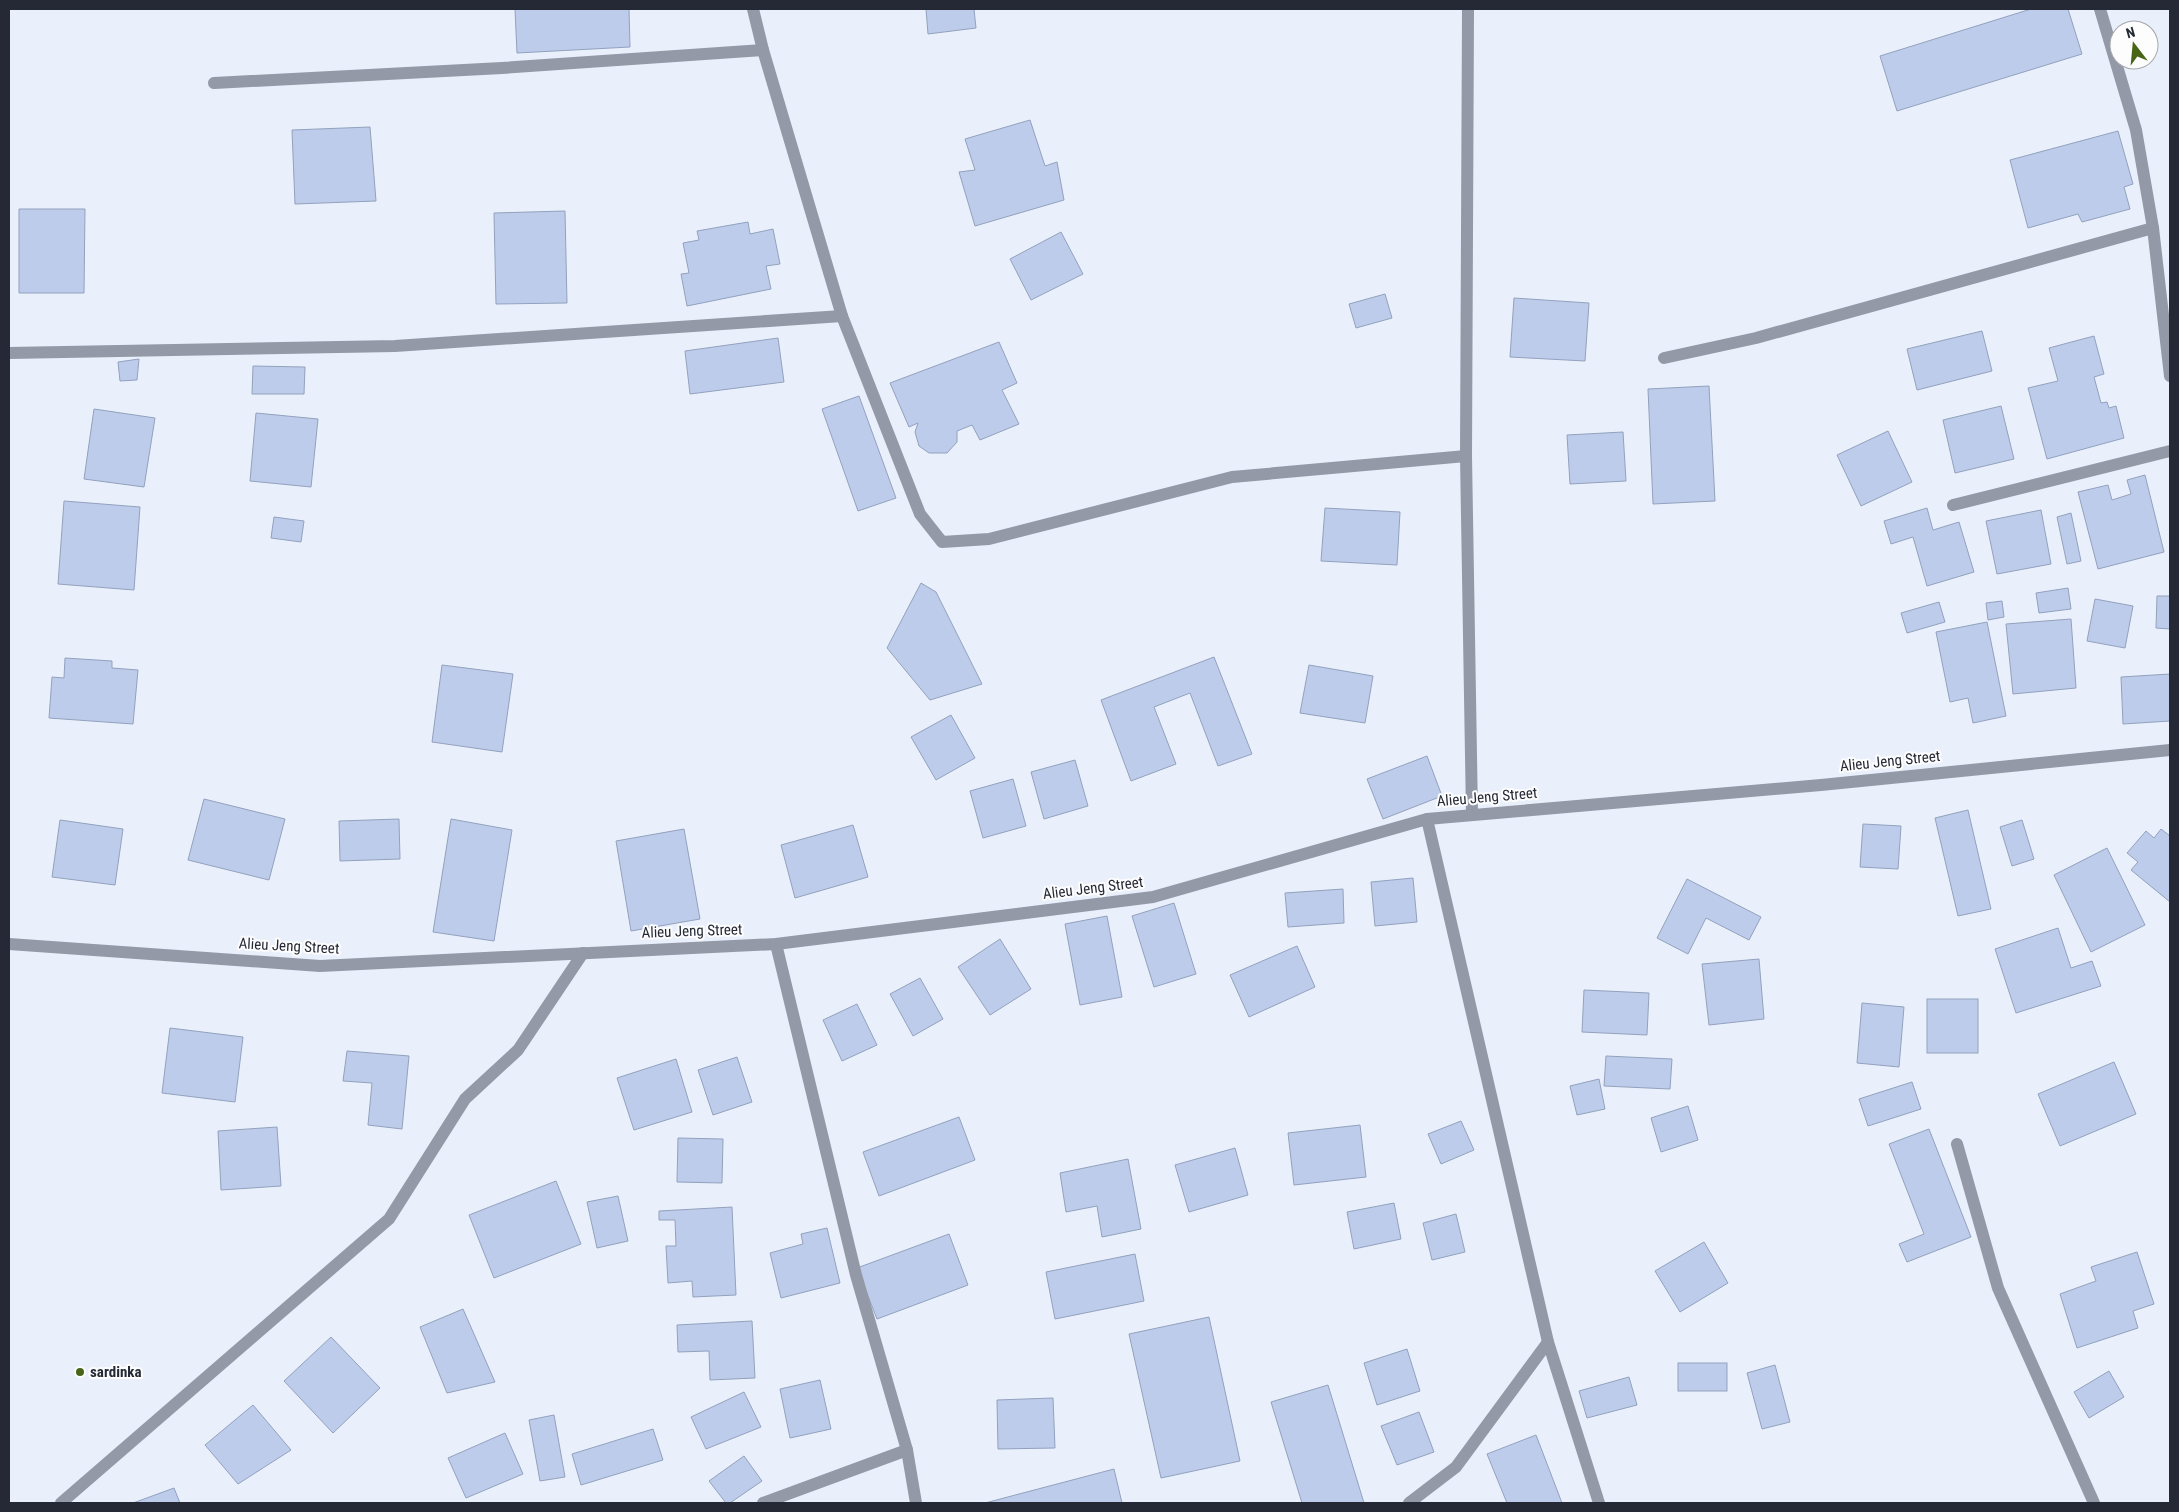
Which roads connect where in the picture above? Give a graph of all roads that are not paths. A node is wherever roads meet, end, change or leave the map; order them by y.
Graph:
1 (754, 9) edge
2 (1468, 9) edge
3 (2100, 9) edge
4 (763, 50) junction
5 (214, 83) dead end
6 (2153, 228) junction
7 (842, 316) junction
8 (9, 353) edge
9 (1664, 358) dead end
10 (2170, 376) edge
11 (2170, 451) edge
12 (1466, 456) junction
13 (1953, 504) dead end
14 (2170, 750) edge
15 (1472, 815) junction
16 (1427, 819) junction
17 (9, 944) edge
18 (776, 944) junction
19 (583, 953) junction
20 (1957, 1144) dead end
21 (1548, 1342) junction
22 (907, 1450) junction
23 (61, 1503) edge
24 (763, 1503) edge
25 (916, 1503) edge
26 (1409, 1503) edge
27 (1599, 1503) edge
28 (2094, 1503) edge

1 - 4 street
2 - 12 street
3 - 6 street
4 - 5 street
4 - 7 street
6 - 9 street
6 - 10 street
7 - 8 street
7 - 12 street
11 - 13 street
12 - 15 street
14 - 15 street, Alieu Jeng Street
15 - 16 street, Alieu Jeng Street
16 - 18 street, Alieu Jeng Street
16 - 21 street
17 - 19 street, Alieu Jeng Street
18 - 19 street, Alieu Jeng Street
18 - 22 street
19 - 23 street
20 - 28 street
21 - 26 street
21 - 27 street
22 - 24 street
22 - 25 street

